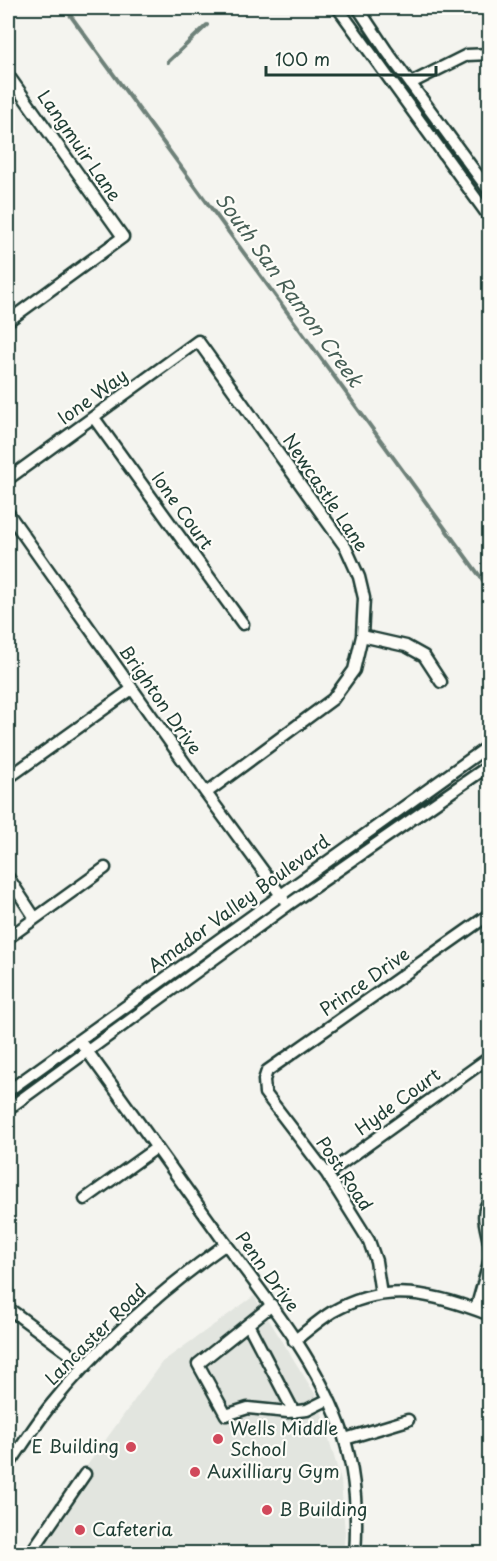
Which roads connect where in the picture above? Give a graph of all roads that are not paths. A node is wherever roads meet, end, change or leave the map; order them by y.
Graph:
1 (338, 8) edge
2 (358, 8) edge
3 (489, 54) edge
4 (8, 75) edge
5 (411, 83) junction
6 (433, 114) junction
7 (423, 123) junction
8 (489, 192) edge
9 (489, 218) edge
10 (8, 321) edge
11 (198, 341) joint
12 (94, 418) junction
13 (8, 479) edge
14 (8, 513) edge
15 (243, 624) dead end
16 (362, 636) junction
17 (441, 682) dead end
18 (132, 689) junction
19 (489, 745) edge
20 (489, 765) edge
21 (8, 778) edge
22 (206, 793) junction
23 (105, 868) dead end
24 (8, 877) edge
25 (280, 894) junction
26 (288, 905) junction
27 (489, 914) edge
28 (35, 918) junction
29 (8, 938) edge
30 (223, 953) junction
31 (79, 1040) junction
32 (88, 1052) junction
33 (489, 1057) edge
34 (264, 1080) joint
35 (8, 1091) edge
36 (8, 1109) edge
37 (156, 1148) junction
38 (327, 1174) junction
39 (85, 1199) dead end
40 (489, 1199) edge
41 (226, 1244) junction
42 (489, 1248) edge
43 (489, 1258) edge
44 (381, 1294) junction
45 (272, 1305) junction
46 (8, 1308) edge
47 (476, 1310) junction
48 (489, 1315) edge
49 (249, 1324) junction
50 (294, 1341) junction
51 (86, 1366) junction
52 (329, 1399) junction
53 (294, 1412) junction
54 (408, 1420) dead end
55 (345, 1439) junction
56 (11, 1453) edge
57 (8, 1466) edge
58 (85, 1474) dead end
59 (30, 1554) edge
60 (355, 1554) edge

1 - 7 street
2 - 5 street
3 - 5 street
4 - 10 street, Langmuir Lane
5 - 6 street
6 - 7 street
6 - 8 street
7 - 9 street
11 - 12 street, Ione Way
11 - 16 street, Newcastle Lane
12 - 13 street, Ione Way
12 - 15 street, Ione Court
14 - 18 street, Brighton Drive
16 - 17 street
16 - 22 street, Newcastle Lane
18 - 21 street
18 - 22 street, Brighton Drive
19 - 25 street, Amador Valley Boulevard
20 - 26 street, Amador Valley Boulevard
22 - 25 street, Brighton Drive
23 - 28 street
24 - 28 street
25 - 26 street, Brighton Drive
25 - 30 street
25 - 31 street, Amador Valley Boulevard
26 - 30 street, Amador Valley Boulevard
27 - 34 street, Prince Drive
28 - 29 street
30 - 32 street, Amador Valley Boulevard
31 - 32 street, Penn Drive
31 - 35 street, Amador Valley Boulevard
32 - 36 street, Amador Valley Boulevard
32 - 37 street, Penn Drive
33 - 38 street, Hyde Court
34 - 38 street, Post Road
37 - 39 street
37 - 41 street, Penn Drive
38 - 44 street, Post Road
40 - 42 street
41 - 45 street, Penn Drive
41 - 51 street, Lancaster Road
43 - 47 street
44 - 47 street
44 - 50 street
45 - 49 street
45 - 50 street, Penn Drive
46 - 51 street
47 - 48 street
49 - 53 street
49 - 53 street
50 - 52 street, Penn Drive
51 - 56 street, Lancaster Road
52 - 53 street
52 - 55 street, Penn Drive
54 - 55 street
55 - 60 street, Penn Drive
56 - 57 street, Lancaster Road
58 - 59 street

